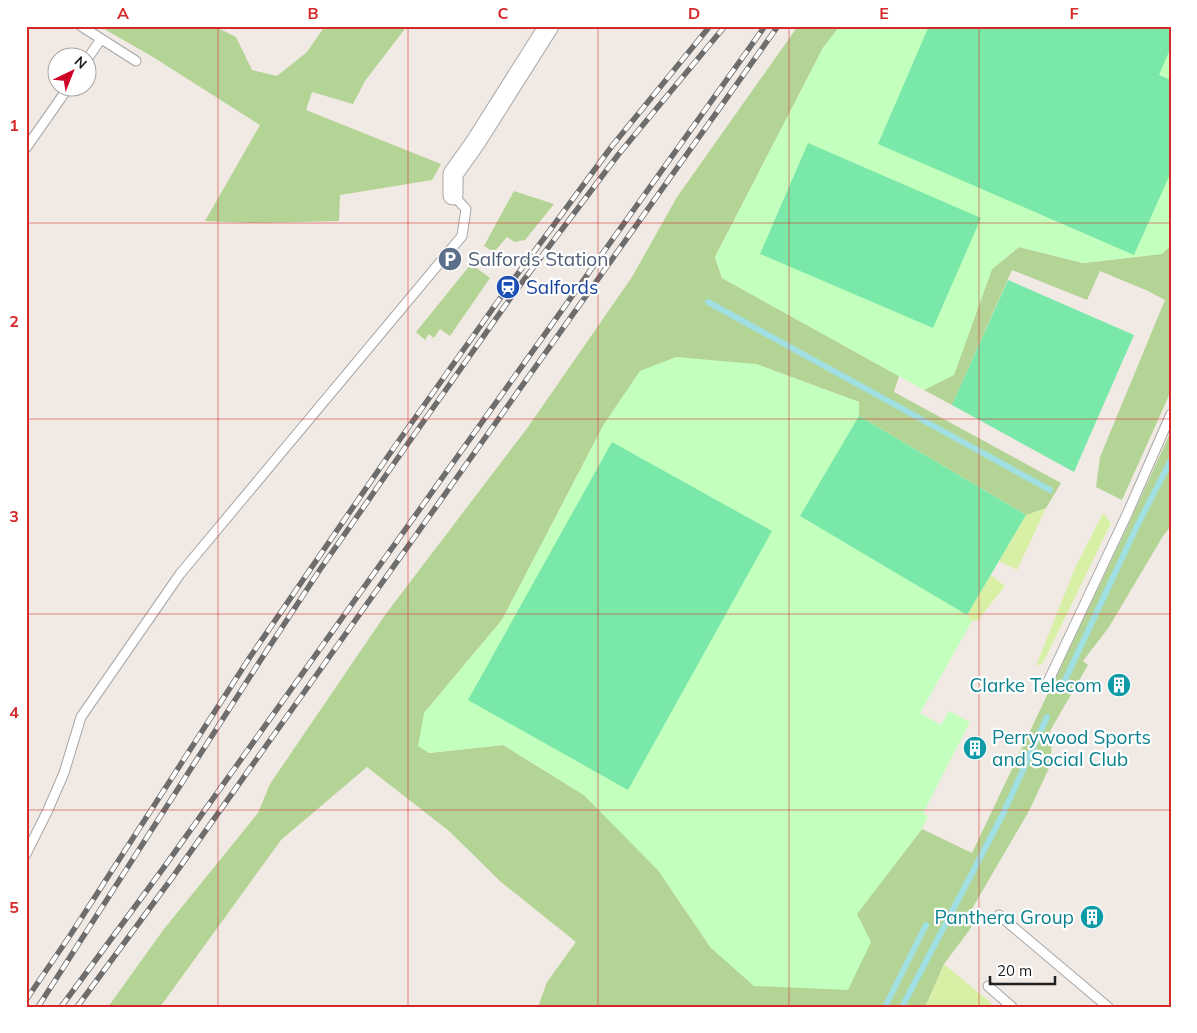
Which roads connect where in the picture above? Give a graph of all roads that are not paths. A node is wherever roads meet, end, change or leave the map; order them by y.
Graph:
1 (81, 26) edge
2 (549, 26) edge
3 (101, 39) junction
4 (95, 48) edge
5 (136, 61) dead end
6 (61, 98) edge
7 (26, 148) edge
8 (452, 195) joint
9 (1171, 414) edge
10 (1046, 686) dead end
11 (26, 854) edge
12 (999, 915) dead end
13 (988, 986) dead end
14 (1012, 1007) edge
15 (1108, 1007) edge

1 - 3 lane
2 - 8 street
3 - 4 lane
3 - 5 lane
6 - 7 lane
8 - 11 lane
9 - 10 lane
12 - 15 lane
13 - 14 lane

